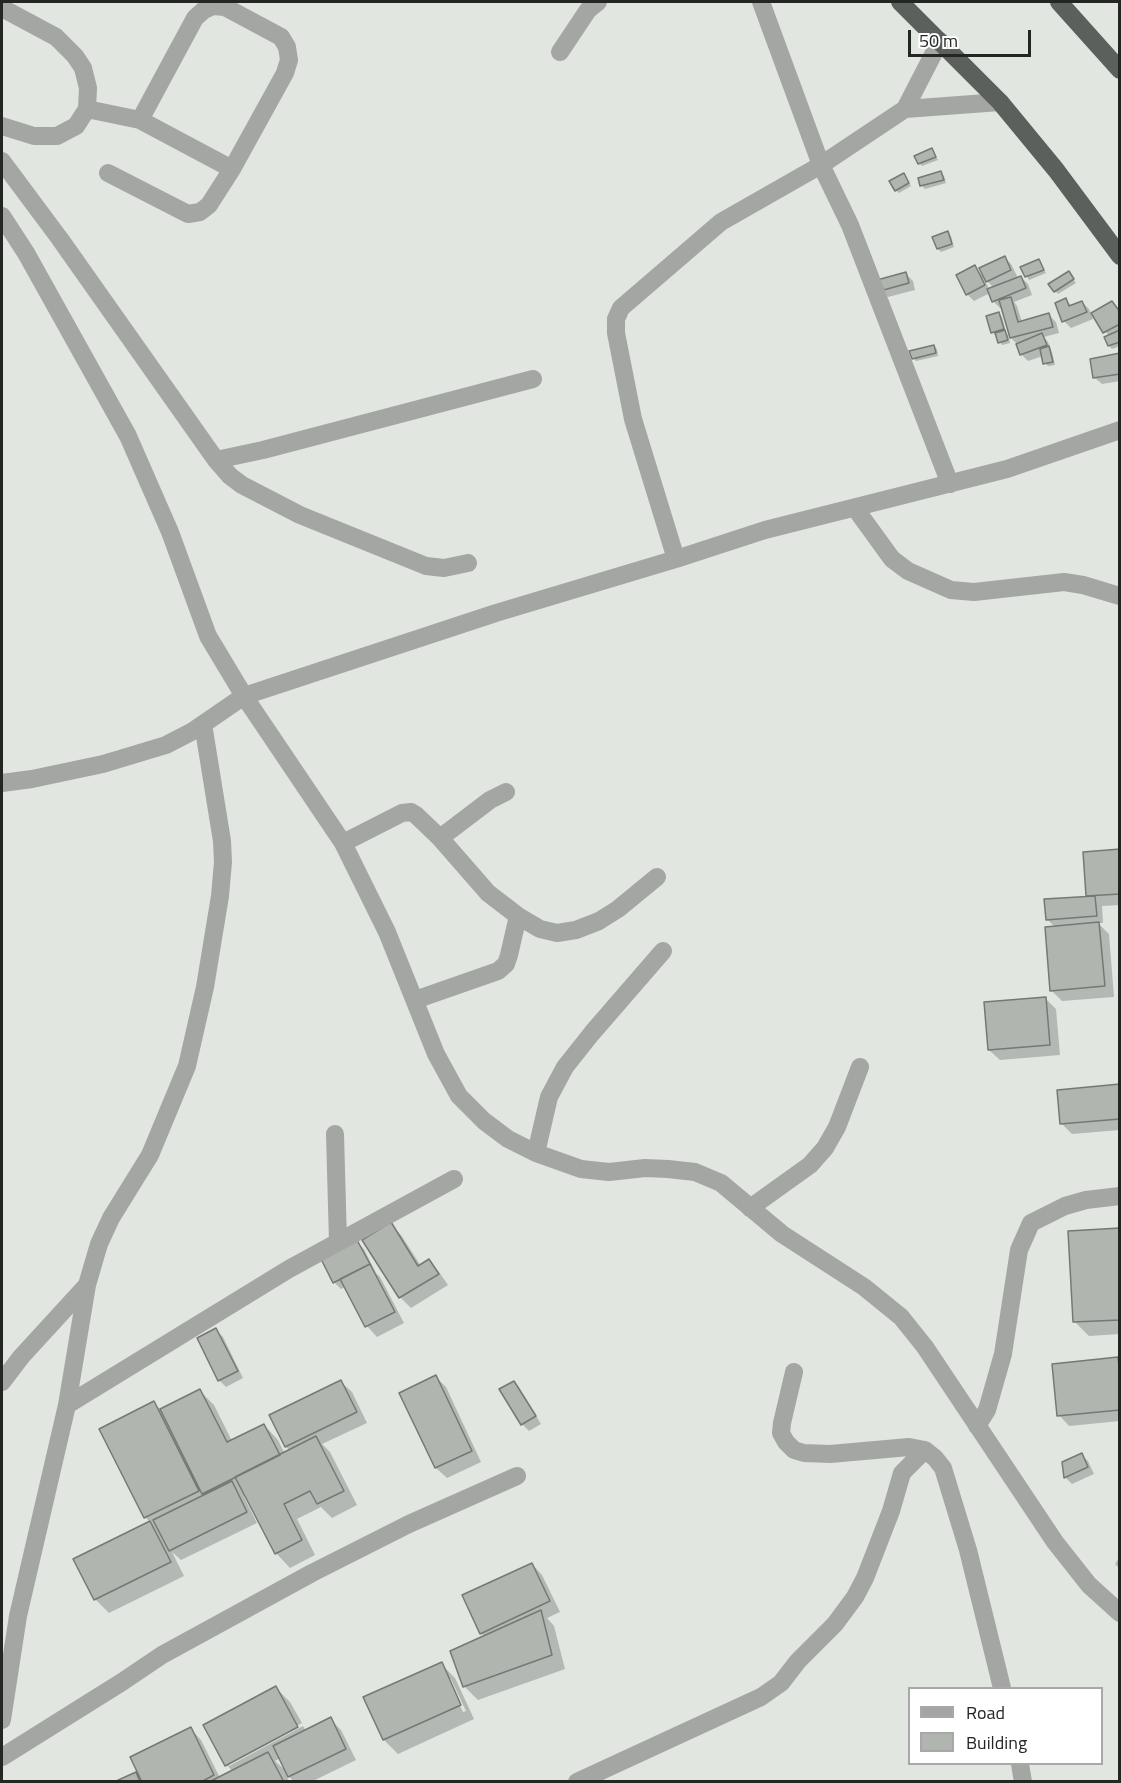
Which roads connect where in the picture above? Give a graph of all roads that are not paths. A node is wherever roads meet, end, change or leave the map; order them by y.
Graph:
1 (598, 2) edge
2 (761, 2) edge
3 (900, 2) edge
4 (1059, 2) edge
5 (2, 8) edge
6 (940, 41) junction
7 (560, 52) dead end
8 (1119, 70) edge
9 (1000, 102) junction
10 (87, 109) junction
11 (905, 109) junction
12 (140, 120) junction
13 (2, 126) edge
14 (2, 161) edge
15 (821, 165) junction
16 (232, 169) junction
17 (108, 173) dead end
18 (2, 216) edge
19 (1119, 256) edge
20 (533, 379) dead end
21 (1119, 430) edge
22 (216, 460) junction
23 (950, 484) junction
24 (855, 508) junction
25 (676, 559) junction
26 (468, 563) dead end
27 (1119, 596) edge
28 (244, 696) junction
29 (203, 724) junction
30 (2, 783) edge
31 (506, 792) dead end
32 (440, 838) junction
33 (343, 843) junction
34 (657, 877) dead end
35 (518, 916) junction
36 (663, 951) dead end
37 (415, 1000) junction
38 (860, 1067) dead end
39 (335, 1134) dead end
40 (536, 1153) junction
41 (454, 1179) dead end
42 (1119, 1196) edge
43 (750, 1208) junction
44 (338, 1242) junction
45 (87, 1285) junction
46 (794, 1372) dead end
47 (2, 1382) edge
48 (67, 1405) junction
49 (977, 1426) junction
50 (925, 1450) junction
51 (518, 1476) dead end
52 (1119, 1613) edge
53 (1002, 1687) edge
54 (2, 1720) edge
55 (2, 1757) edge
56 (1020, 1765) edge
57 (577, 1782) edge
58 (1023, 1782) edge

1 - 7 street
2 - 15 street
3 - 6 highway
4 - 8 highway
5 - 10 street
6 - 9 highway
6 - 11 street
9 - 11 street
9 - 19 highway
10 - 12 street
10 - 13 street
11 - 15 street
12 - 16 street
12 - 16 street
14 - 22 street
15 - 23 street
15 - 25 street
16 - 17 street
18 - 28 street
20 - 22 street
21 - 23 street
22 - 26 street
23 - 24 street
24 - 25 street
24 - 27 street
25 - 28 street
28 - 29 street
28 - 33 street
29 - 30 street
29 - 45 street
31 - 32 street
32 - 33 street
32 - 35 street
33 - 37 street
34 - 35 street
35 - 37 street
36 - 40 street
37 - 40 street
38 - 43 street
39 - 44 street
40 - 43 street
41 - 44 street
42 - 49 street
43 - 49 street
44 - 48 street
45 - 47 street
45 - 48 street
46 - 50 street
48 - 54 street
49 - 52 street
50 - 53 street
50 - 57 street
51 - 55 street
56 - 58 street

